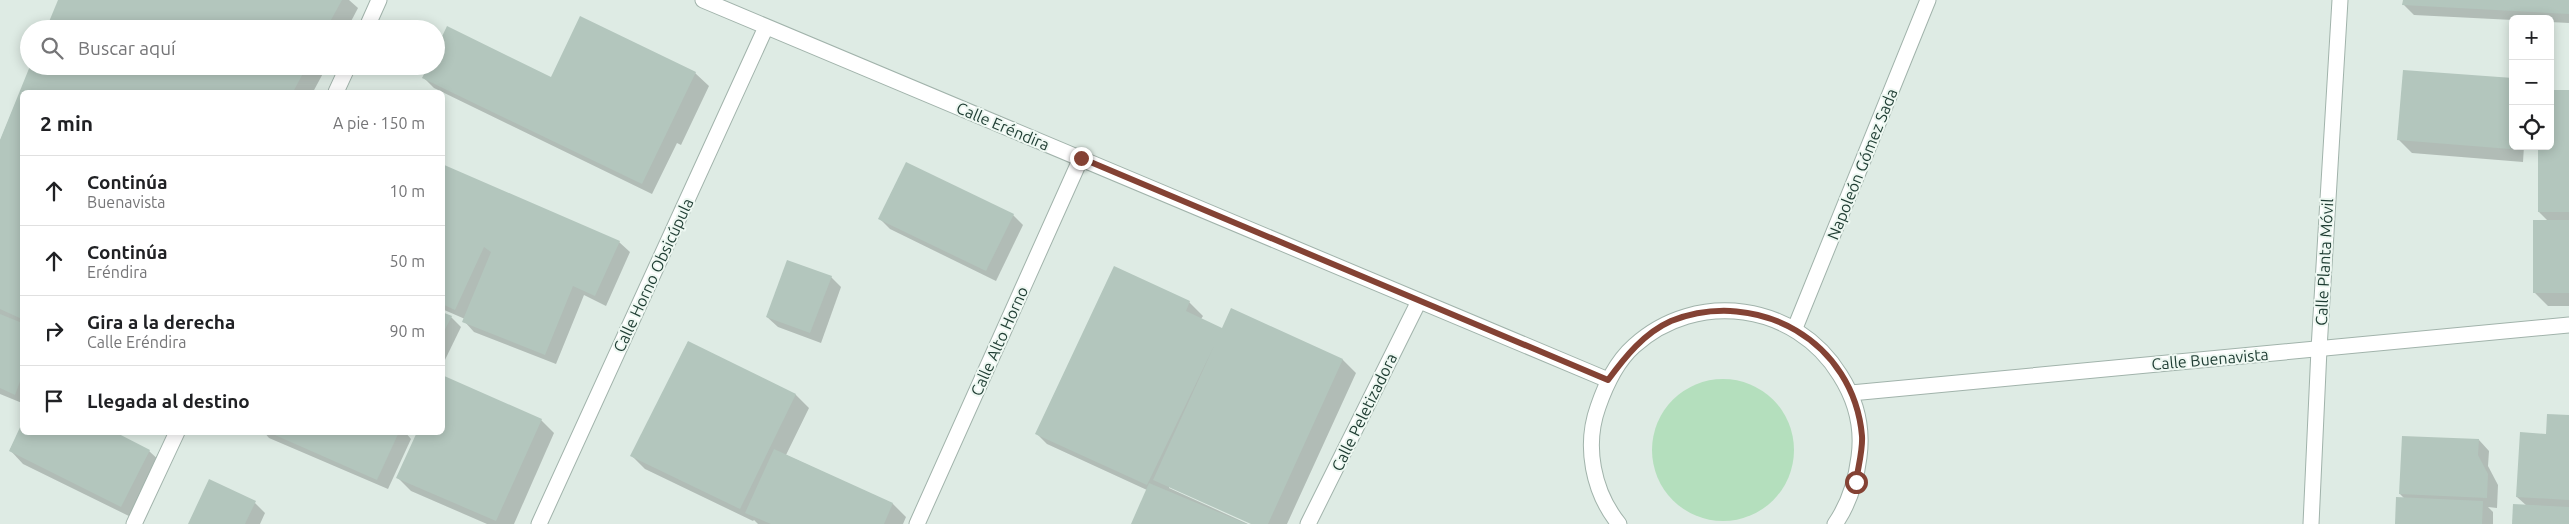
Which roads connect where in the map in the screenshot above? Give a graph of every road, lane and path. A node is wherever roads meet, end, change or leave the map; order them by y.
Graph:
1 (379, 0) edge
2 (703, 0) edge
3 (1928, 0) edge
4 (2340, 0) edge
5 (370, 20) edge
6 (766, 27) junction
7 (344, 75) edge
8 (337, 90) edge
9 (1081, 158) junction
10 (1419, 300) junction
11 (2569, 325) edge
12 (1796, 328) junction
13 (2319, 349) junction
14 (1608, 380) junction
15 (1851, 393) junction
16 (176, 435) edge
17 (134, 524) edge
18 (538, 524) edge
19 (918, 524) edge
20 (1308, 524) edge
21 (1619, 524) edge
22 (1835, 524) edge
23 (2311, 524) edge

1 - 5 street
2 - 6 street, Calle Eréndira
3 - 12 street, Napoleón Gómez Sada
4 - 13 street, Calle Planta Móvil
6 - 9 street, Calle Eréndira
6 - 18 street, Calle Horno Obsicúpula
7 - 8 street
9 - 10 street, Calle Eréndira
9 - 19 street, Calle Alto Horno
10 - 14 street, Calle Eréndira
10 - 20 street, Calle Peletizadora
11 - 13 street, Calle Buenavista
12 - 14 street
12 - 15 street
13 - 15 street, Calle Buenavista
13 - 23 street, Calle Planta Móvil
14 - 21 street
15 - 22 street
16 - 17 street

